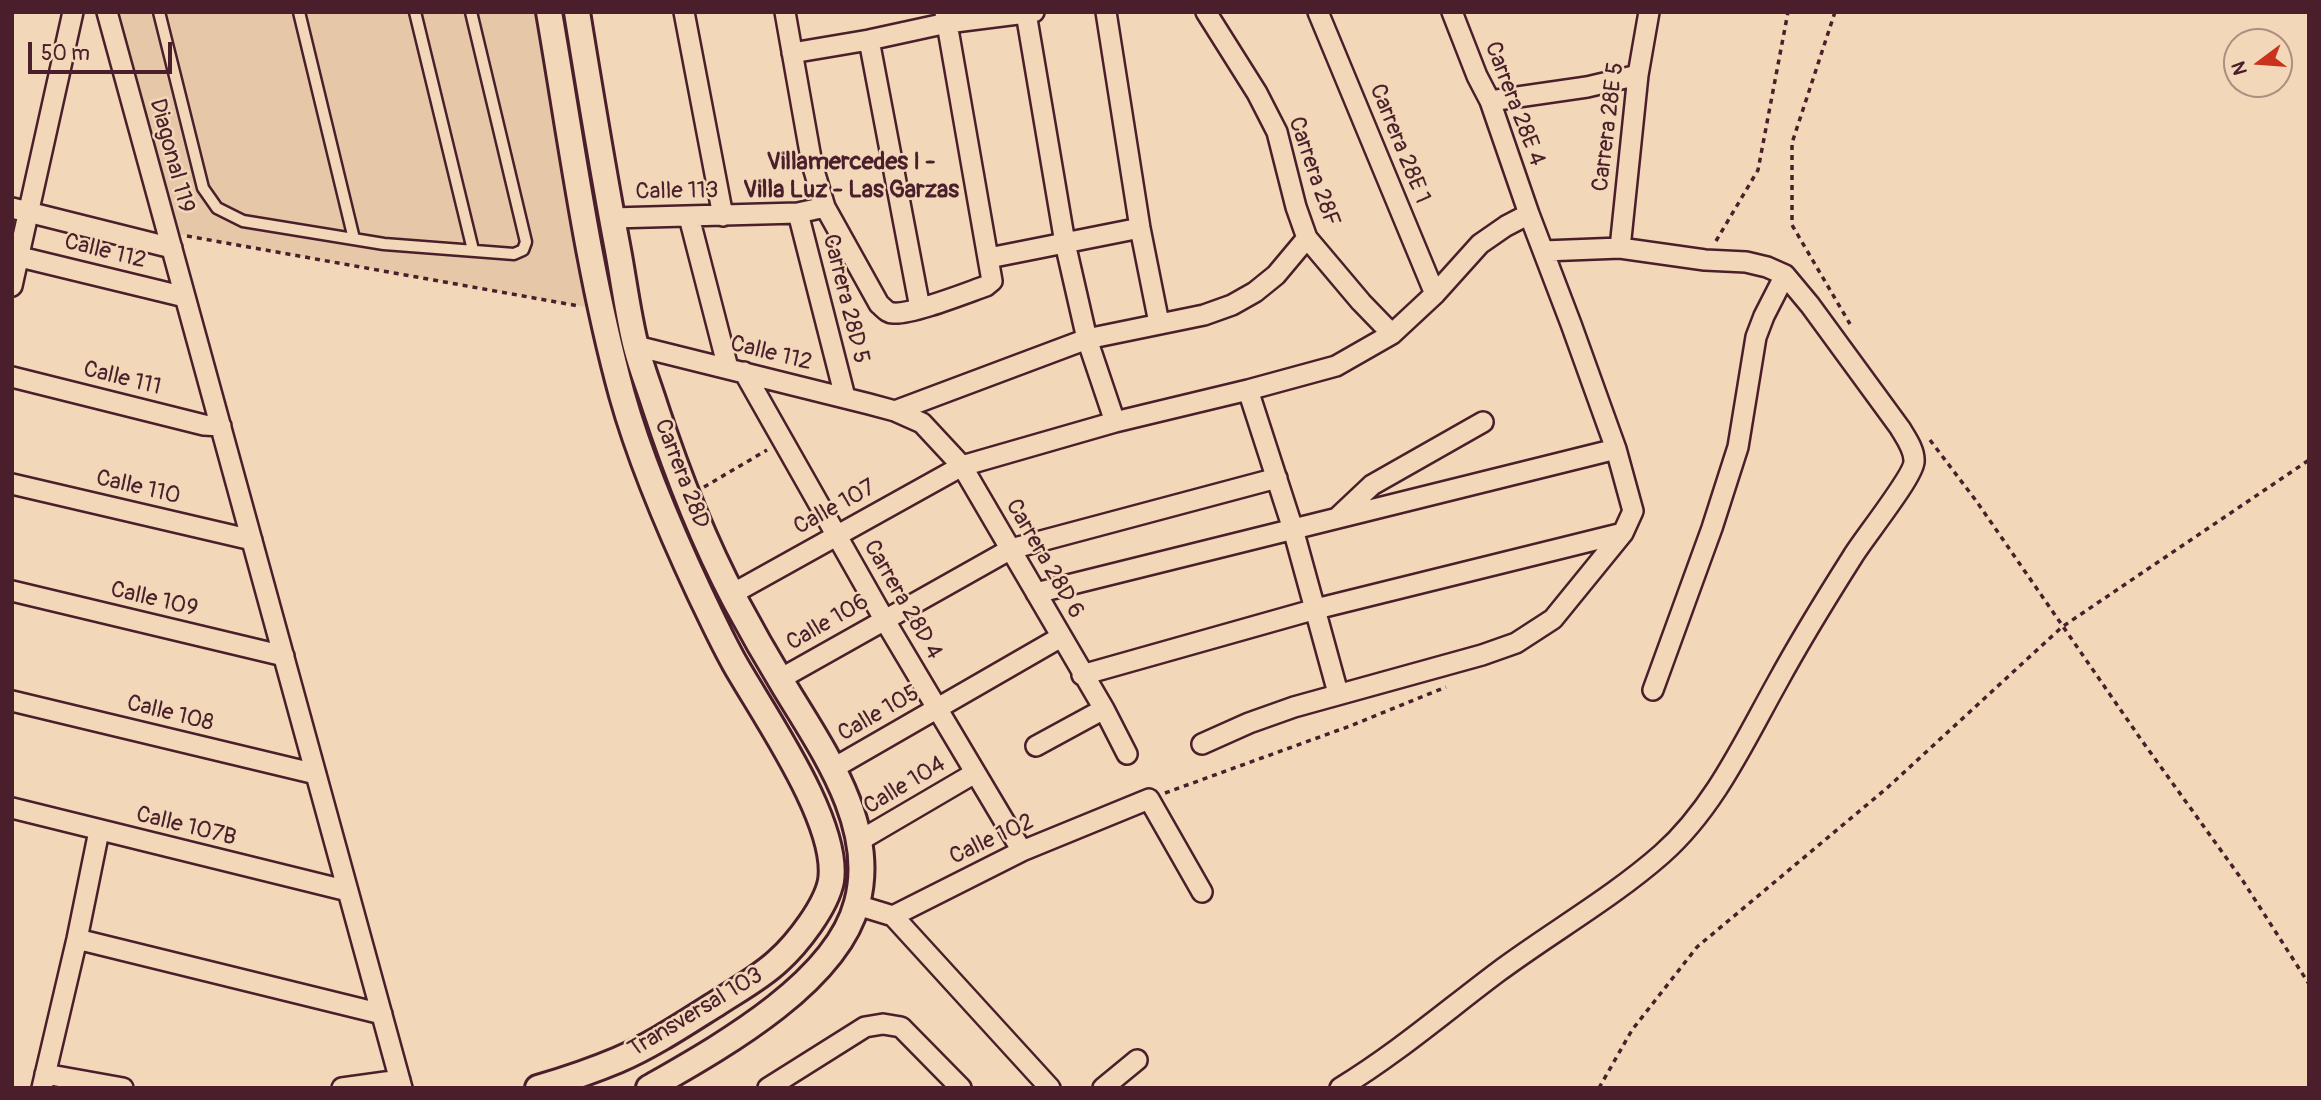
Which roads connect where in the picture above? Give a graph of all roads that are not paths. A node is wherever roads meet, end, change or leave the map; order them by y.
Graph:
1 (73, 12) edge
2 (107, 12) edge
3 (159, 12) edge
4 (299, 12) edge
5 (415, 12) edge
6 (471, 12) edge
7 (549, 12) edge
8 (577, 12) edge
9 (684, 12) edge
10 (785, 12) edge
11 (1106, 12) edge
12 (1206, 12) edge
13 (1318, 12) edge
14 (1452, 12) edge
15 (1649, 12) edge
16 (1030, 13) edge
17 (946, 18) edge
18 (869, 40) junction
19 (792, 53) junction
20 (1638, 75) junction
21 (1490, 101) junction
22 (825, 207) junction
23 (21, 210) edge
24 (798, 213) junction
25 (1530, 215) junction
26 (723, 216) junction
27 (689, 217) junction
28 (612, 218) junction
29 (1140, 228) junction
30 (1307, 238) junction
31 (354, 239) junction
32 (169, 240) junction
33 (1065, 243) junction
34 (1620, 248) junction
35 (473, 250) junction
36 (1544, 251) junction
37 (16, 256) edge
38 (989, 258) junction
39 (1785, 275) junction
40 (12, 286) edge
41 (1435, 294) junction
42 (185, 297) junction
43 (920, 308) junction
44 (1159, 323) junction
45 (1392, 334) junction
46 (1087, 339) junction
47 (636, 346) junction
48 (736, 370) junction
49 (12, 377) edge
50 (1248, 390) junction
51 (845, 397) junction
52 (895, 411) junction
53 (1115, 422) junction
54 (1483, 422) dead end
55 (221, 426) junction
56 (1616, 449) junction
57 (962, 466) junction
58 (1277, 478) junction
59 (12, 484) edge
60 (1337, 518) junction
61 (1293, 529) junction
62 (1623, 533) junction
63 (836, 534) junction
64 (252, 540) junction
65 (1011, 549) junction
66 (12, 591) edge
67 (1036, 593) junction
68 (732, 594) junction
69 (1316, 609) junction
70 (884, 619) junction
71 (1060, 637) junction
72 (284, 656) junction
73 (1082, 675) junction
74 (780, 679) junction
75 (1653, 691) dead end
76 (1338, 693) junction
77 (12, 701) edge
78 (937, 709) junction
79 (1104, 709) junction
80 (1202, 744) dead end
81 (1036, 746) dead end
82 (1126, 754) dead end
83 (832, 769) junction
84 (975, 773) junction
85 (316, 774) junction
86 (12, 808) edge
87 (99, 831) junction
88 (859, 841) junction
89 (1022, 851) junction
90 (348, 891) junction
91 (1202, 892) dead end
92 (824, 898) joint
93 (857, 905) junction
94 (893, 916) junction
95 (77, 939) junction
96 (382, 1014) junction
97 (1137, 1060) dead end
98 (43, 1081) edge
99 (401, 1084) edge
100 (122, 1088) edge
101 (342, 1088) edge
102 (538, 1088) edge
103 (649, 1088) edge
104 (768, 1088) edge
105 (961, 1088) edge
106 (1050, 1088) edge
107 (1103, 1088) edge
108 (1340, 1088) edge

1 - 23 street
2 - 32 street, Diagonal 119
3 - 31 lane
4 - 31 lane
5 - 35 lane
6 - 35 lane
7 - 92 street, Carrera 28D
8 - 28 street, Carrera 28D
9 - 26 street
10 - 19 street
11 - 29 street
12 - 30 street, Carrera 28F
13 - 41 street, Carrera 28E 1
14 - 21 street, Carrera 28E 4
15 - 20 street, Carrera 28E 5
16 - 17 street
16 - 33 street
17 - 18 street
17 - 38 street
18 - 19 street
18 - 43 street
19 - 22 street
20 - 21 street
20 - 34 street, Carrera 28E 5
21 - 25 street, Carrera 28E 4
22 - 24 street, Calle 113
22 - 43 street
23 - 32 street, Calle 112
23 - 37 street
24 - 26 street, Calle 113
24 - 51 street, Carrera 28D 5
25 - 36 street, Carrera 28E 4
25 - 41 street, Calle 107
26 - 27 street, Calle 113
27 - 28 street, Calle 113
27 - 48 street, Carrera 28D 4
28 - 47 street, Carrera 28D
29 - 33 street
29 - 44 street
30 - 44 street
30 - 45 street, Carrera 28F
31 - 35 lane
32 - 42 street, Diagonal 119
33 - 38 street
33 - 46 street
34 - 36 street
34 - 39 street
36 - 56 street, Carrera 28E 4
37 - 40 street
37 - 42 street, Calle 112
38 - 43 street
39 - 75 street
39 - 108 street
41 - 45 street, Calle 107
42 - 55 street, Diagonal 119
44 - 46 street
45 - 50 street, Calle 107
46 - 52 street
46 - 53 street
47 - 48 street, Calle 112
47 - 68 street, Carrera 28D
48 - 51 street, Calle 112
48 - 63 street, Carrera 28D 4
49 - 55 street, Calle 111
50 - 53 street, Calle 107
50 - 58 street
51 - 52 street, Calle 112
52 - 57 street, Carrera 28D 6
53 - 57 street, Calle 107
54 - 60 street
55 - 64 street, Diagonal 119
56 - 60 street
56 - 62 street, Carrera 28E 4
57 - 63 street, Calle 107
57 - 65 street, Carrera 28D 6
58 - 61 street
58 - 65 street, Calle 106
59 - 64 street, Calle 110
60 - 61 street
61 - 67 street
61 - 69 street
62 - 69 street
62 - 76 street
63 - 68 street, Calle 107
63 - 70 street, Carrera 28D 4
64 - 72 street, Diagonal 119
65 - 67 street, Carrera 28D 6
65 - 70 street, Calle 106
66 - 72 street, Calle 109
67 - 71 street, Carrera 28D 6
68 - 74 street, Carrera 28D
69 - 73 street
69 - 76 street
70 - 74 street, Calle 106
70 - 78 street, Carrera 28D 4
71 - 73 street, Carrera 28D 6
71 - 78 street, Calle 105
72 - 85 street, Diagonal 119
73 - 79 street, Carrera 28D 6
74 - 83 street, Carrera 28D
76 - 80 street
77 - 85 street, Calle 108
78 - 83 street, Calle 105
78 - 84 street, Carrera 28D 4
79 - 81 street
79 - 82 street, Carrera 28D 6
83 - 88 street, Carrera 28D
84 - 88 street, Calle 104
84 - 89 street, Carrera 28D 4
85 - 90 street, Diagonal 119
86 - 87 street, Calle 107B
87 - 90 street, Calle 107B
87 - 95 street
88 - 93 street, Carrera 28D
89 - 91 street, Calle 102
89 - 94 street, Calle 102
90 - 96 street, Diagonal 119
92 - 102 street, Transversal 103
93 - 94 street
93 - 103 street, Transversal 103
94 - 106 street
95 - 96 street
95 - 98 street
96 - 99 street, Diagonal 119
97 - 107 street
98 - 100 street
99 - 101 street
104 - 105 street

